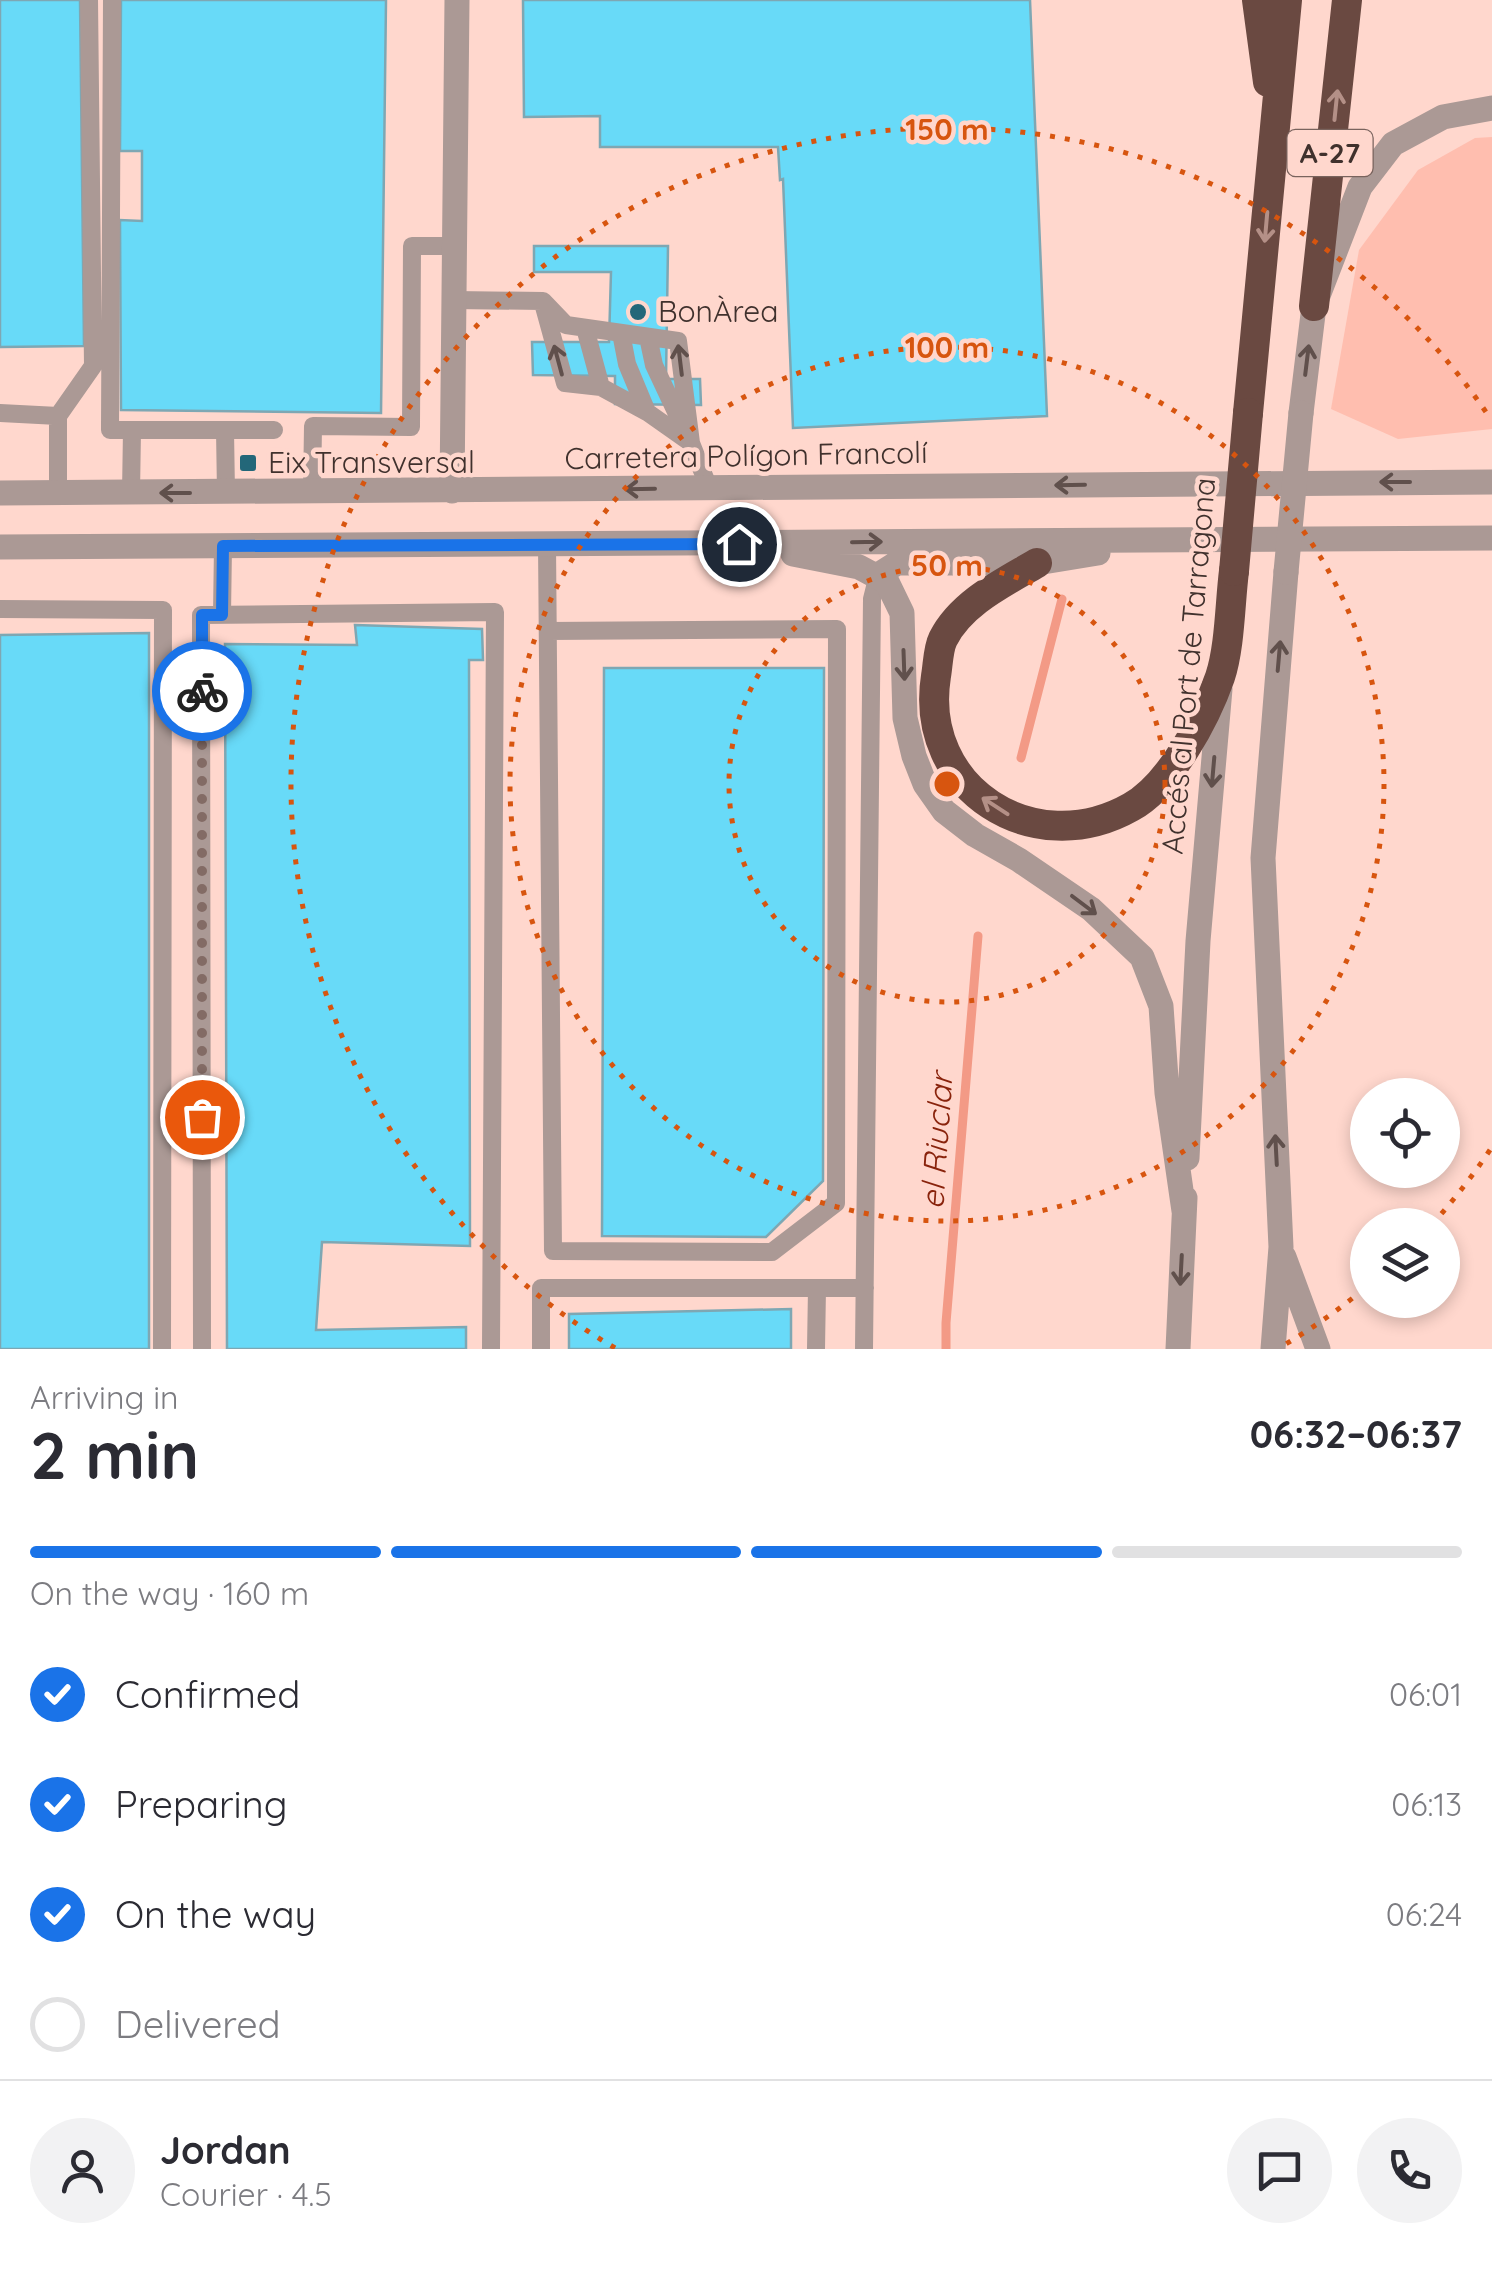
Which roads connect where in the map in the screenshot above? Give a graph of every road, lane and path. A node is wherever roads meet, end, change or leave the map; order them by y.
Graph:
1 (89, 0) edge
2 (112, 0) edge
3 (457, 0) edge
4 (1257, 0) edge
5 (1288, 0) edge
6 (1347, 0) edge
7 (1492, 108) edge
8 (1275, 130) junction
9 (455, 246) junction
10 (454, 300) junction
11 (543, 301) junction
12 (1314, 306) junction
13 (584, 328) junction
14 (621, 333) junction
15 (648, 338) junction
16 (601, 388) junction
17 (0, 412) edge
18 (647, 412) junction
19 (58, 416) junction
20 (132, 430) junction
21 (225, 430) junction
22 (274, 430) dead end
23 (691, 443) junction
24 (1492, 482) edge
25 (709, 488) junction
26 (452, 491) junction
27 (226, 492) junction
28 (312, 492) junction
29 (0, 493) edge
30 (58, 493) junction
31 (131, 493) junction
32 (1492, 538) edge
33 (1155, 540) junction
34 (547, 544) junction
35 (739, 544) junction
36 (223, 546) junction
37 (0, 547) edge
38 (1037, 563) junction
39 (878, 576) junction
40 (0, 609) edge
41 (222, 615) junction
42 (548, 631) junction
43 (1221, 674) junction
44 (1184, 1210) junction
45 (1281, 1248) junction
46 (817, 1288) junction
47 (865, 1288) junction
48 (1179, 1346) edge
49 (162, 1349) edge
50 (202, 1349) edge
51 (491, 1349) edge
52 (541, 1349) edge
53 (816, 1349) edge
54 (864, 1349) edge
55 (1273, 1349) edge
56 (1318, 1349) edge

1 - 19 lane
2 - 20 lane
3 - 9 street
4 - 8 highway
5 - 8 highway, Accés al Port de Tarragona / A-27
12 -> 6 highway, A-27
7 - 12 street
8 -> 43 highway, Accés al Port de Tarragona / A-27, bridge
9 - 10 street
9 - 28 lane
10 - 11 lane
10 - 26 street
11 - 13 lane
16 -> 11 lane
45 -> 12 street, A-27, bridge
13 - 14 lane
13 - 16 lane
14 - 15 lane
14 - 18 lane
15 - 23 lane
23 -> 15 lane
16 - 18 lane
17 - 19 lane
18 - 23 lane
19 - 30 lane
20 - 21 lane
20 - 31 lane
21 - 22 lane
21 - 27 lane
23 - 25 lane
24 -> 25 street, Carretera Polígon Francolí
25 -> 26 street, Carretera Polígon Francolí
26 - 28 street, Carretera Polígon Francolí
27 - 28 street, Carretera Polígon Francolí
27 -> 31 street, Carretera Polígon Francolí
29 - 30 street, Carretera Polígon Francolí
30 - 31 street, Carretera Polígon Francolí
32 - 33 street
35 -> 33 street
33 - 38 street
34 - 35 street
34 - 36 street
34 - 42 lane
35 - 39 street
36 - 37 street
36 - 41 lane
38 - 39 street
43 -> 38 highway
39 -> 44 street
39 - 47 lane
40 - 49 lane
41 - 50 lane
41 - 51 lane
42 - 42 lane
43 -> 44 street, Accés al Port de Tarragona / A-27
44 -> 48 street, Accés al Port de Tarragona / A-27
45 - 55 street, A-27
45 - 56 street, A-27
46 - 47 lane
46 - 52 lane
46 - 53 lane
47 - 54 lane

